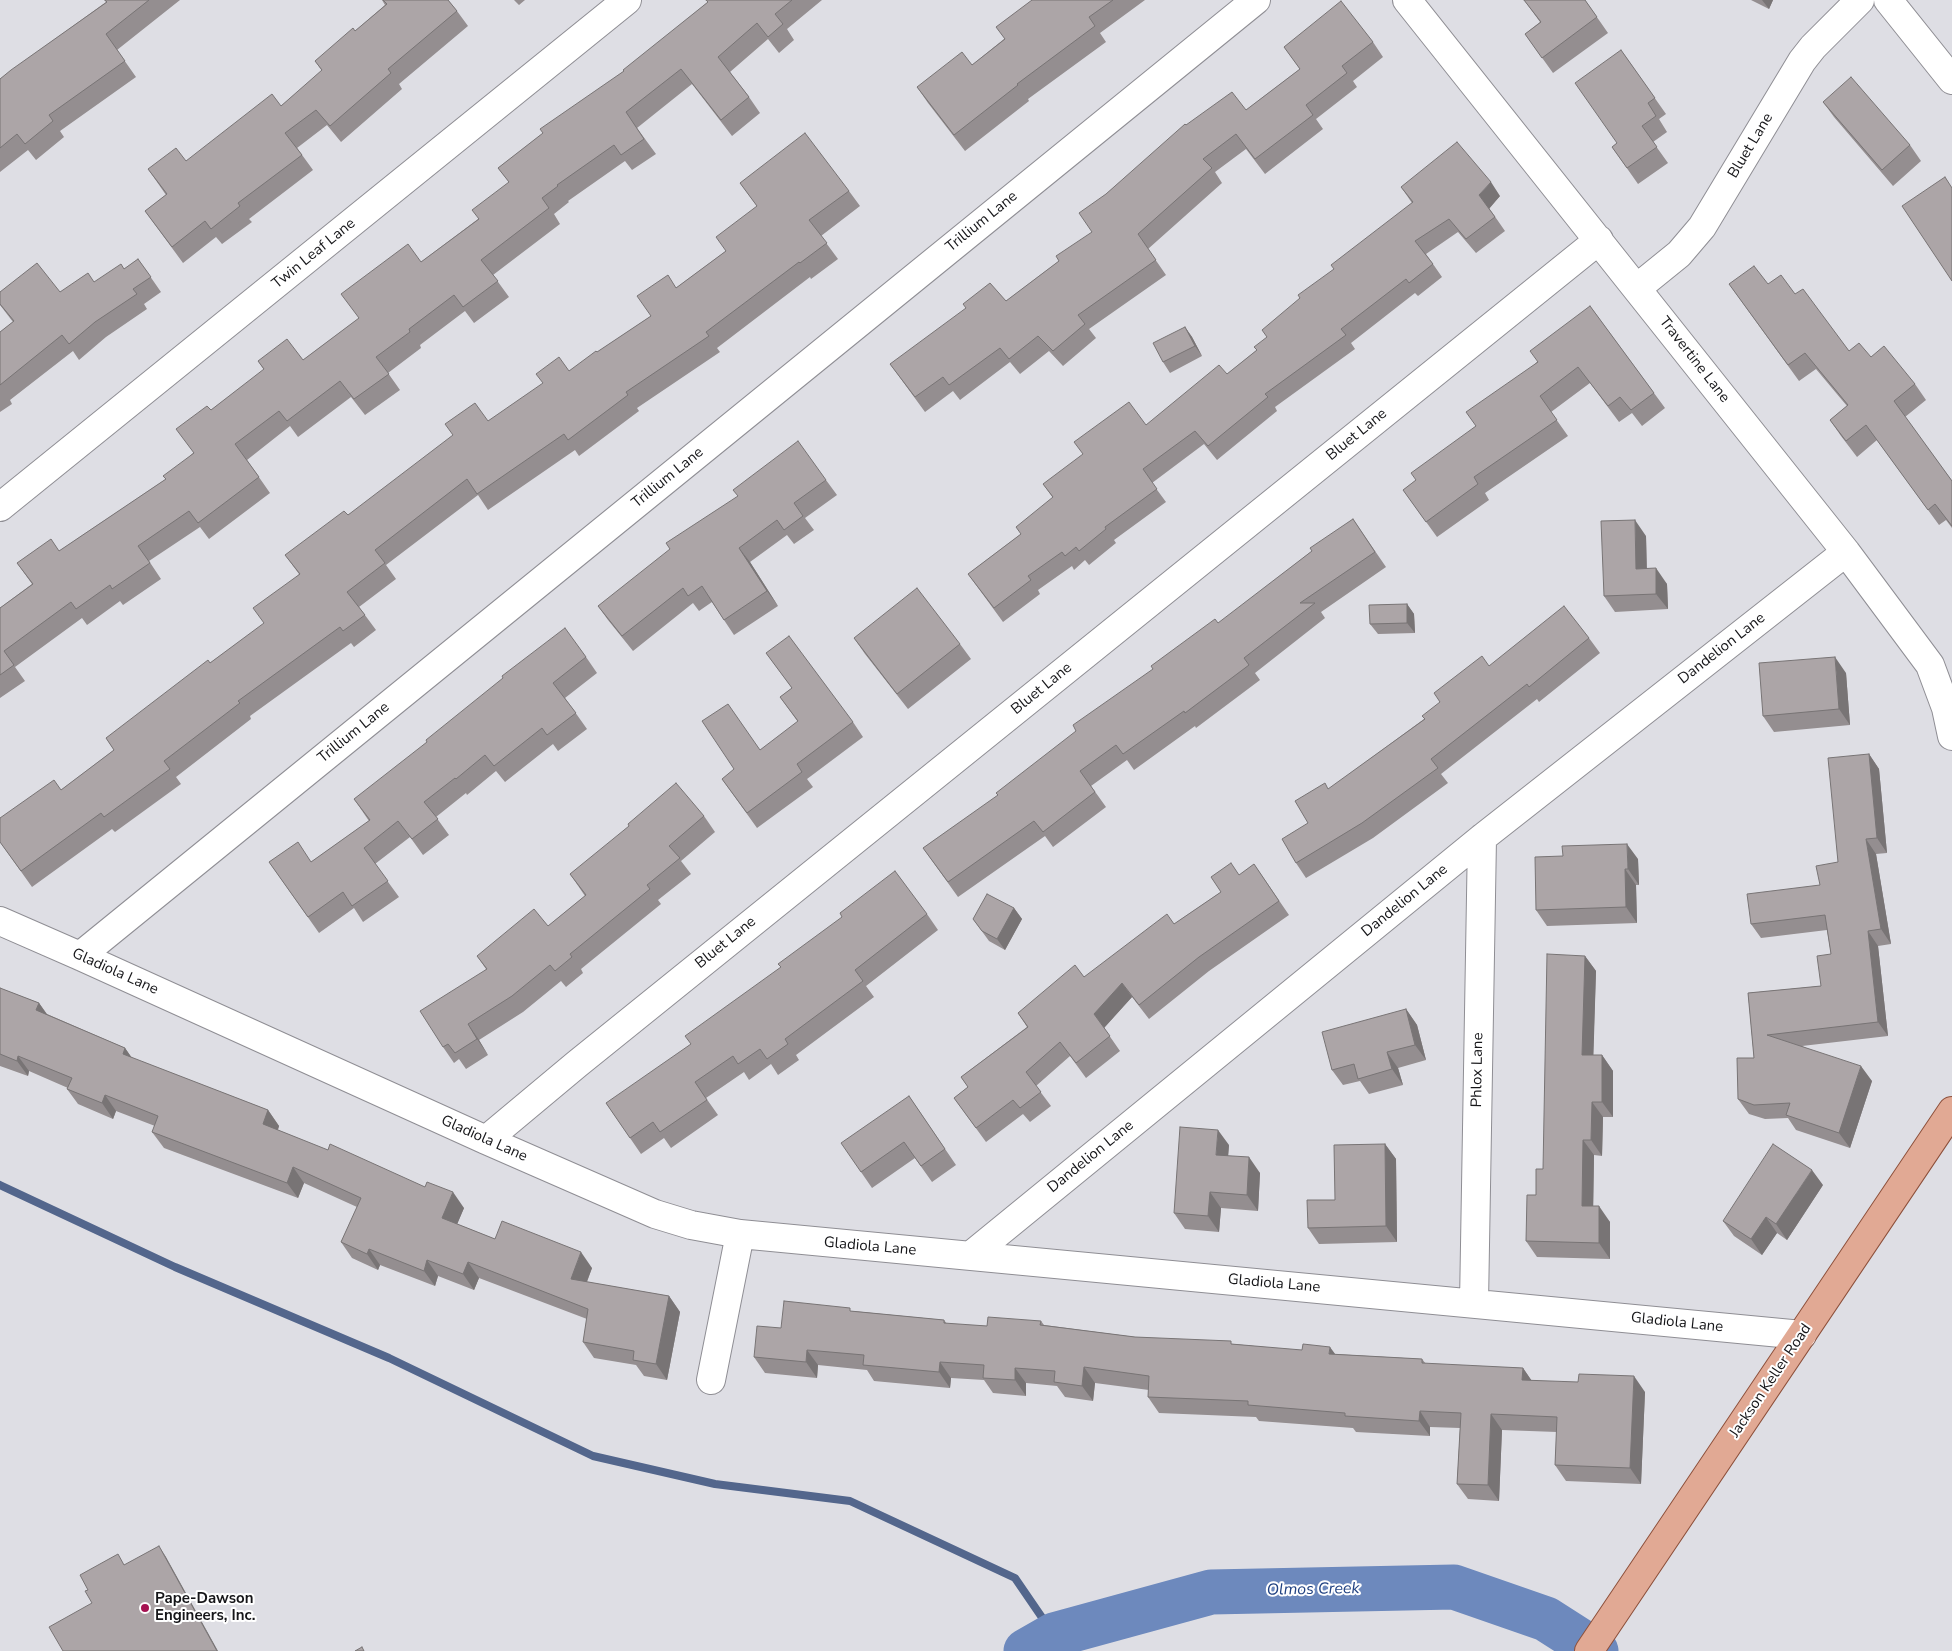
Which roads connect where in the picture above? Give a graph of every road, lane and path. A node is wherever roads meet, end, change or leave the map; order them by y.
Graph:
1 (627, 0) edge
2 (1256, 0) edge
3 (1407, 0) edge
4 (1860, 0) edge
5 (1888, 0) edge
6 (1952, 80) edge
7 (1599, 240) junction
8 (1637, 288) junction
9 (0, 507) edge
10 (1846, 552) junction
11 (1952, 736) edge
12 (1482, 838) junction
13 (0, 921) edge
14 (80, 956) junction
15 (1952, 1111) edge
16 (486, 1140) junction
17 (740, 1234) junction
18 (970, 1256) junction
19 (1474, 1303) junction
20 (1802, 1335) junction
21 (711, 1380) dead end
22 (1589, 1651) edge

1 - 9 street, Twin Leaf Lane
2 - 14 street, Trillium Lane
3 - 7 street, Travertine Lane
4 - 8 street, Bluet Lane
5 - 6 street
7 - 8 street, Travertine Lane
7 - 16 street, Bluet Lane
8 - 10 street, Travertine Lane
10 - 11 street, Travertine Lane
10 - 12 street, Dandelion Lane
12 - 18 street, Dandelion Lane
12 - 19 street, Phlox Lane
13 - 14 street, Gladiola Lane
14 - 16 street, Gladiola Lane
15 - 20 main road, Jackson Keller Road
16 - 17 street, Gladiola Lane
17 - 18 street, Gladiola Lane
17 - 21 street
18 - 19 street, Gladiola Lane
19 - 20 street, Gladiola Lane
20 - 22 main road, Jackson Keller Road

